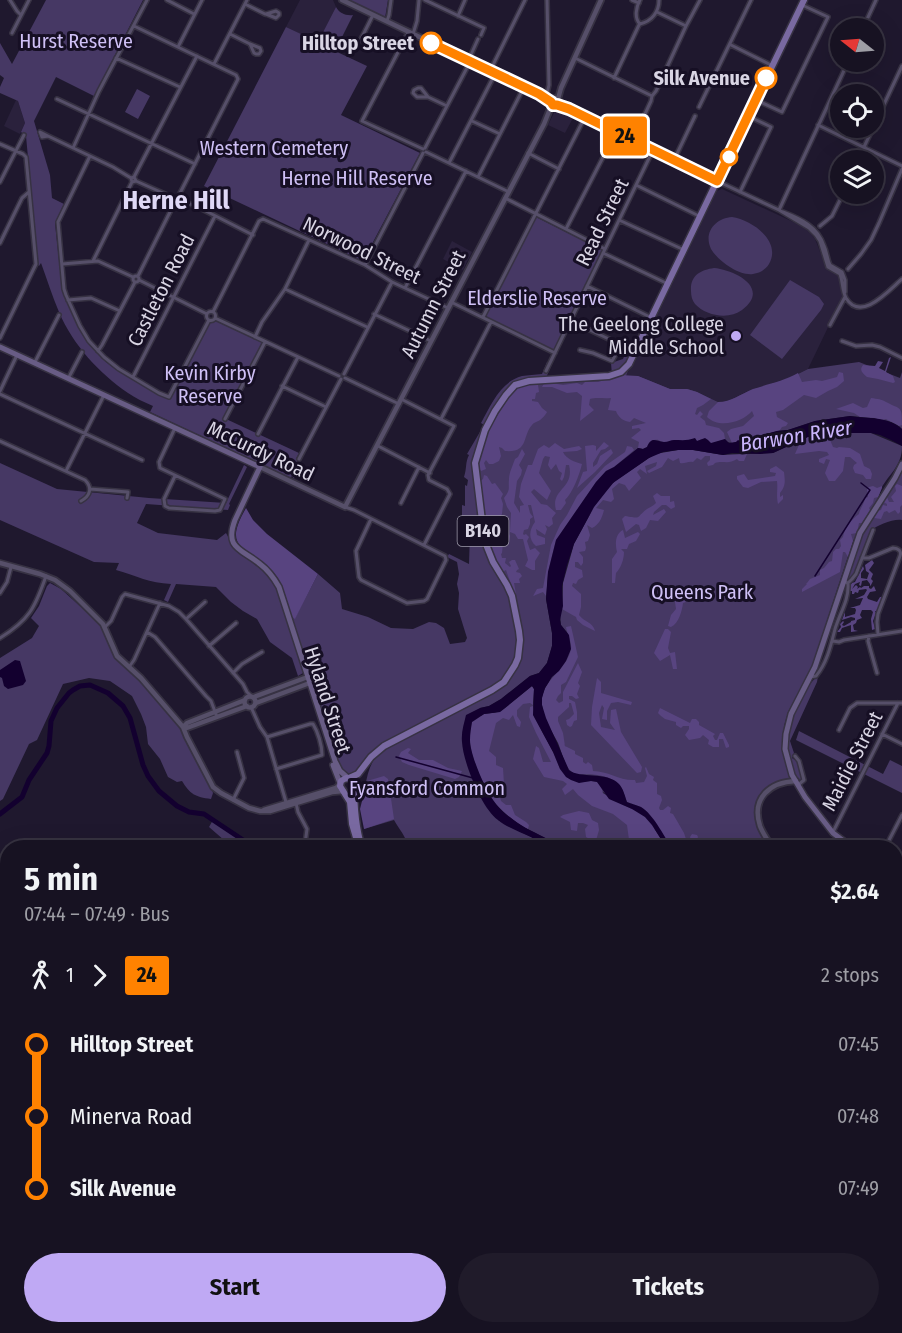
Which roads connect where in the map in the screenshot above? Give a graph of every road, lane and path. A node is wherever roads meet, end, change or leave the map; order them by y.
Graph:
1 (10, 0) edge
2 (29, 0) edge
3 (147, 0) edge
4 (167, 0) edge
5 (202, 0) edge
6 (342, 0) edge
7 (391, 0) edge
8 (419, 0) edge
9 (425, 0) edge
10 (465, 0) edge
11 (525, 0) edge
12 (547, 0) edge
13 (601, 0) edge
14 (632, 0) edge
15 (659, 0) edge
16 (700, 0) edge
17 (751, 0) edge
18 (876, 0) edge
19 (246, 2) edge
20 (639, 2) edge
21 (803, 3) edge
22 (657, 12) junction
23 (194, 14) junction
24 (266, 14) dead end
25 (21, 15) junction
26 (373, 15) junction
27 (458, 16) junction
28 (868, 18) edge
29 (387, 21) junction
30 (639, 24) junction
31 (134, 26) junction
32 (686, 26) junction
33 (12, 33) dead end
34 (411, 33) junction
35 (230, 34) junction
36 (481, 34) dead end
37 (478, 39) dead end
38 (360, 41) dead end
39 (250, 44) dead end
40 (730, 45) junction
41 (178, 47) junction
42 (197, 56) junction
43 (117, 58) junction
44 (575, 58) junction
45 (469, 61) junction
46 (214, 64) junction
47 (772, 66) junction
48 (902, 66) edge
49 (492, 72) junction
50 (843, 72) edge
51 (614, 78) junction
52 (524, 87) junction
53 (180, 88) junction
54 (543, 94) junction
55 (652, 96) junction
56 (428, 97) junction
57 (57, 99) dead end
58 (756, 100) junction
59 (555, 102) junction
60 (447, 106) junction
61 (699, 107) dead end
62 (88, 114) junction
63 (695, 116) dead end
64 (748, 116) junction
65 (585, 117) junction
66 (471, 121) junction
67 (818, 125) junction
68 (616, 132) junction
69 (500, 134) junction
70 (24, 135) dead end
71 (48, 136) dead end
72 (633, 140) junction
73 (0, 144) edge
74 (152, 144) junction
75 (865, 147) junction
76 (73, 148) junction
77 (424, 150) junction
78 (653, 150) junction
79 (864, 150) edge
80 (15, 151) junction
81 (528, 153) junction
82 (90, 156) junction
83 (674, 160) junction
84 (449, 163) junction
85 (195, 164) junction
86 (902, 167) edge
87 (559, 169) junction
88 (466, 171) junction
89 (478, 177) junction
90 (133, 180) junction
91 (717, 181) junction
92 (0, 182) edge
93 (636, 185) junction
94 (30, 192) junction
95 (508, 192) junction
96 (740, 192) junction
97 (505, 198) junction
98 (177, 200) junction
99 (838, 204) edge
100 (779, 210) junction
101 (536, 213) junction
102 (215, 216) junction
103 (700, 216) junction
104 (619, 219) junction
105 (820, 226) dead end
106 (566, 229) junction
107 (253, 235) junction
108 (309, 240) junction
109 (0, 243) edge
110 (684, 250) junction
111 (604, 251) junction
112 (93, 261) junction
113 (62, 264) junction
114 (365, 265) junction
115 (848, 269) dead end
116 (136, 279) junction
117 (902, 279) edge
118 (392, 282) junction
119 (668, 284) junction
120 (587, 286) junction
121 (405, 288) junction
122 (285, 289) junction
123 (173, 297) junction
124 (845, 297) junction
125 (68, 300) junction
126 (451, 302) junction
127 (448, 308) junction
128 (120, 311) junction
129 (213, 312) junction
130 (207, 314) junction
131 (59, 315) dead end
132 (374, 315) junction
133 (483, 317) junction
134 (215, 318) junction
135 (651, 318) junction
136 (209, 321) junction
137 (491, 321) junction
138 (571, 321) junction
139 (831, 325) dead end
140 (367, 327) junction
141 (0, 338) edge
142 (255, 338) junction
143 (431, 341) junction
144 (265, 342) junction
145 (842, 342) dead end
146 (621, 345) junction
147 (0, 347) edge
148 (580, 350) dead end
149 (98, 351) junction
150 (82, 352) dead end
151 (635, 352) junction
152 (555, 353) junction
153 (17, 356) junction
154 (298, 357) junction
155 (902, 358) edge
156 (34, 363) junction
157 (546, 371) dead end
158 (133, 377) junction
159 (342, 377) junction
160 (68, 379) junction
161 (282, 386) junction
162 (0, 393) edge
163 (104, 395) junction
164 (400, 401) junction
165 (326, 407) junction
166 (441, 418) junction
167 (225, 419) dead end
168 (175, 428) junction
169 (85, 434) junction
170 (258, 434) dead end
171 (0, 441) edge
172 (377, 446) junction
173 (299, 459) dead end
174 (142, 460) dead end
175 (902, 464) edge
176 (260, 467) junction
177 (419, 467) junction
178 (66, 471) junction
179 (430, 472) junction
180 (175, 476) junction
181 (90, 489) junction
182 (128, 492) junction
183 (134, 492) dead end
184 (127, 498) dead end
185 (81, 501) dead end
186 (401, 502) dead end
187 (345, 507) junction
188 (371, 519) junction
189 (873, 530) dead end
190 (424, 545) junction
191 (864, 560) junction
192 (0, 563) edge
193 (11, 567) junction
194 (46, 576) junction
195 (845, 582) junction
196 (0, 593) edge
197 (205, 602) dead end
198 (160, 603) junction
199 (186, 619) junction
200 (236, 623) dead end
201 (291, 625) junction
202 (105, 627) junction
203 (902, 631) edge
204 (147, 632) junction
205 (878, 634) junction
206 (869, 636) junction
207 (0, 638) edge
208 (833, 639) junction
209 (209, 646) junction
210 (262, 652) dead end
211 (129, 667) junction
212 (233, 673) junction
213 (877, 673) dead end
214 (810, 677) junction
215 (307, 680) junction
216 (251, 702) junction
217 (900, 703) edge
218 (216, 715) junction
219 (184, 727) junction
220 (839, 730) dead end
221 (882, 734) junction
222 (267, 737) junction
223 (902, 744) edge
224 (237, 752) dead end
225 (377, 752) junction
226 (795, 756) dead end
227 (276, 769) junction
228 (349, 778) junction
229 (797, 783) junction
230 (340, 784) junction
231 (354, 786) junction
232 (344, 791) junction
233 (233, 800) junction
234 (295, 801) junction
235 (287, 804) junction
236 (902, 815) edge
237 (356, 833) junction
238 (833, 834) junction
239 (306, 840) edge
240 (358, 840) edge
241 (768, 840) edge
242 (842, 840) edge
243 (889, 840) edge

1 - 25 street
2 - 25 street
3 - 31 street
4 - 23 street
5 - 23 street
6 - 26 street
7 - 29 street
8 - 34 street
9 - 27 street
10 - 27 street
11 - 49 street
12 - 54 street
13 - 44 street, Autumn Street
14 - 20 street
15 - 22 street
16 - 32 street
17 - 40 street
18 - 28 street
19 - 24 street
19 - 35 street
20 - 30 street
21 - 47 main road, B140
21 - 58 street
22 - 30 street
22 - 32 street
23 - 41 street
25 - 33 street
26 - 29 street
26 - 38 street
27 - 36 street
29 - 34 street
30 - 51 street
31 - 41 street
31 - 43 street
32 - 55 street
34 - 45 street
34 - 77 street
35 - 39 street
35 - 46 street
37 - 45 street
40 - 47 street
40 - 61 street
41 - 42 street
42 - 46 street
42 - 53 street
43 - 53 street
43 - 62 street
44 - 51 street
44 - 59 street, Autumn Street
45 - 49 street
45 - 60 street
46 - 85 street
47 - 58 main road, B140
48 - 75 street
49 - 52 street
49 - 66 street
50 - 67 street
51 - 55 street
52 - 54 street
52 - 69 street
53 - 74 street
54 - 59 street
55 - 72 street
56 - 56 street
56 - 60 street
57 - 62 street
58 - 64 main road, B140
59 - 65 street
59 - 81 street, Autumn Street
60 - 77 street
62 - 74 street
62 - 76 street
63 - 83 street
64 - 91 main road, B140
64 - 96 street
65 - 68 street
65 - 87 street
66 - 69 street
66 - 84 street
67 - 75 street
67 - 100 street
68 - 72 street
68 - 106 street
69 - 89 street
70 - 80 street
71 - 76 street
72 - 78 street
73 - 80 street
74 - 85 street
74 - 90 street
75 - 79 street
75 - 86 street
76 - 82 street
77 - 84 street
77 - 114 street
78 - 83 street
78 - 93 street, Read Street
80 - 92 street
80 - 94 street
81 - 87 street
81 - 95 street, Autumn Street
82 - 90 street
82 - 113 street
83 - 91 street
84 - 88 street
85 - 98 street
86 - 115 street
87 - 101 street
88 - 89 street
88 - 121 street
89 - 95 street
90 - 98 street
90 - 112 street
91 - 96 street
91 - 103 main road, B140
93 - 103 street
93 - 104 street, Read Street
94 - 109 street
94 - 141 street
95 - 97 street, Autumn Street
96 - 100 street
97 - 101 street
97 - 126 street, Autumn Street
98 - 102 street
98 - 116 street
99 - 105 street
100 - 124 street
101 - 106 street
101 - 133 street
102 - 107 street
102 - 123 street, Castleton Road
103 - 110 main road, B140
104 - 110 street
104 - 111 street, Read Street
106 - 111 street
107 - 108 street, Norwood Street
107 - 129 street
108 - 114 street, Norwood Street
108 - 122 street
110 - 119 main road, B140
111 - 119 street
111 - 120 street, Read Street
112 - 113 street
112 - 116 street
113 - 125 street
114 - 118 street, Norwood Street
116 - 123 street
116 - 128 street
117 - 124 street
118 - 121 street, Norwood Street
118 - 132 street
119 - 135 main road, B140
120 - 135 street
120 - 138 street, Read Street
121 - 127 street, Norwood Street
122 - 140 street
122 - 142 street
123 - 130 street
123 - 158 street, Castleton Road
124 - 139 street
125 - 128 street
125 - 149 street
126 - 127 street, Autumn Street
126 - 133 street
127 - 143 street, Autumn Street
128 - 149 street
129 - 130 street
129 - 134 street
130 - 136 street
131 - 156 street
132 - 140 street
132 - 143 street
133 - 137 street
134 - 136 street
134 - 142 street
135 - 151 main road, B140
136 - 158 street
137 - 152 street
137 - 166 street
138 - 146 street
138 - 152 street, Read Street
140 - 159 street
142 - 144 street
143 - 164 street, Autumn Street
144 - 154 street
144 - 167 street
145 - 155 street
146 - 148 street
146 - 151 street
147 - 153 main road, McCurdy Road
149 - 158 street
150 - 160 street
151 - 225 main road, B140
152 - 157 street, Read Street
153 - 156 main road, McCurdy Road
153 - 162 street
154 - 159 street
154 - 161 street
156 - 160 main road, McCurdy Road
159 - 164 street
159 - 165 street
160 - 163 main road, McCurdy Road
161 - 165 street
161 - 170 street
162 - 169 street
163 - 168 main road, McCurdy Road
163 - 169 street
164 - 166 street
164 - 172 street, Autumn Street
165 - 173 street
166 - 179 street
168 - 176 main road, McCurdy Road
168 - 180 street
169 - 174 street
169 - 178 street
171 - 178 street
172 - 177 street
172 - 187 street, Autumn Street
175 - 195 main road
176 - 187 street, McCurdy Road
176 - 201 main road, Hyland Street
177 - 179 street
177 - 186 street
178 - 181 street
179 - 190 street
180 - 180 street
181 - 182 street
181 - 185 street
182 - 183 street
182 - 184 street
187 - 188 street, McCurdy Road
188 - 190 street, McCurdy Road
188 - 190 street, McCurdy Road
189 - 191 street
191 - 195 street
191 - 205 street
192 - 193 street
193 - 194 street
193 - 196 street
194 - 202 street
194 - 207 street
195 - 208 street
195 - 214 main road
197 - 199 street
198 - 199 street
198 - 202 street
198 - 204 street
199 - 209 street
200 - 209 street
201 - 215 main road, Hyland Street
201 - 215 main road, Hyland Street
202 - 211 street
203 - 205 street
204 - 211 street
204 - 218 street
205 - 206 street
206 - 208 street
206 - 213 street
208 - 214 street
209 - 212 street
210 - 212 street
211 - 219 street
212 - 216 street
214 - 229 main road
215 - 216 street
215 - 228 main road, Hyland Street
215 - 230 main road, Hyland Street
216 - 218 street
216 - 222 street
217 - 220 street
217 - 221 street, Maidie Street
218 - 219 street
219 - 233 street
221 - 223 street
221 - 238 street, Maidie Street
222 - 227 street
222 - 227 street
224 - 233 street
225 - 228 main road, B140
225 - 231 main road, B140
226 - 229 street
227 - 235 street
228 - 230 main road, B140
228 - 231 main road
229 - 238 main road
229 - 241 street
230 - 232 main road
230 - 234 street
231 - 232 main road, B140
231 - 237 main road
232 - 234 street
232 - 237 main road
233 - 235 street
234 - 235 street
234 - 239 street
236 - 243 street
237 - 240 main road
238 - 242 main road

